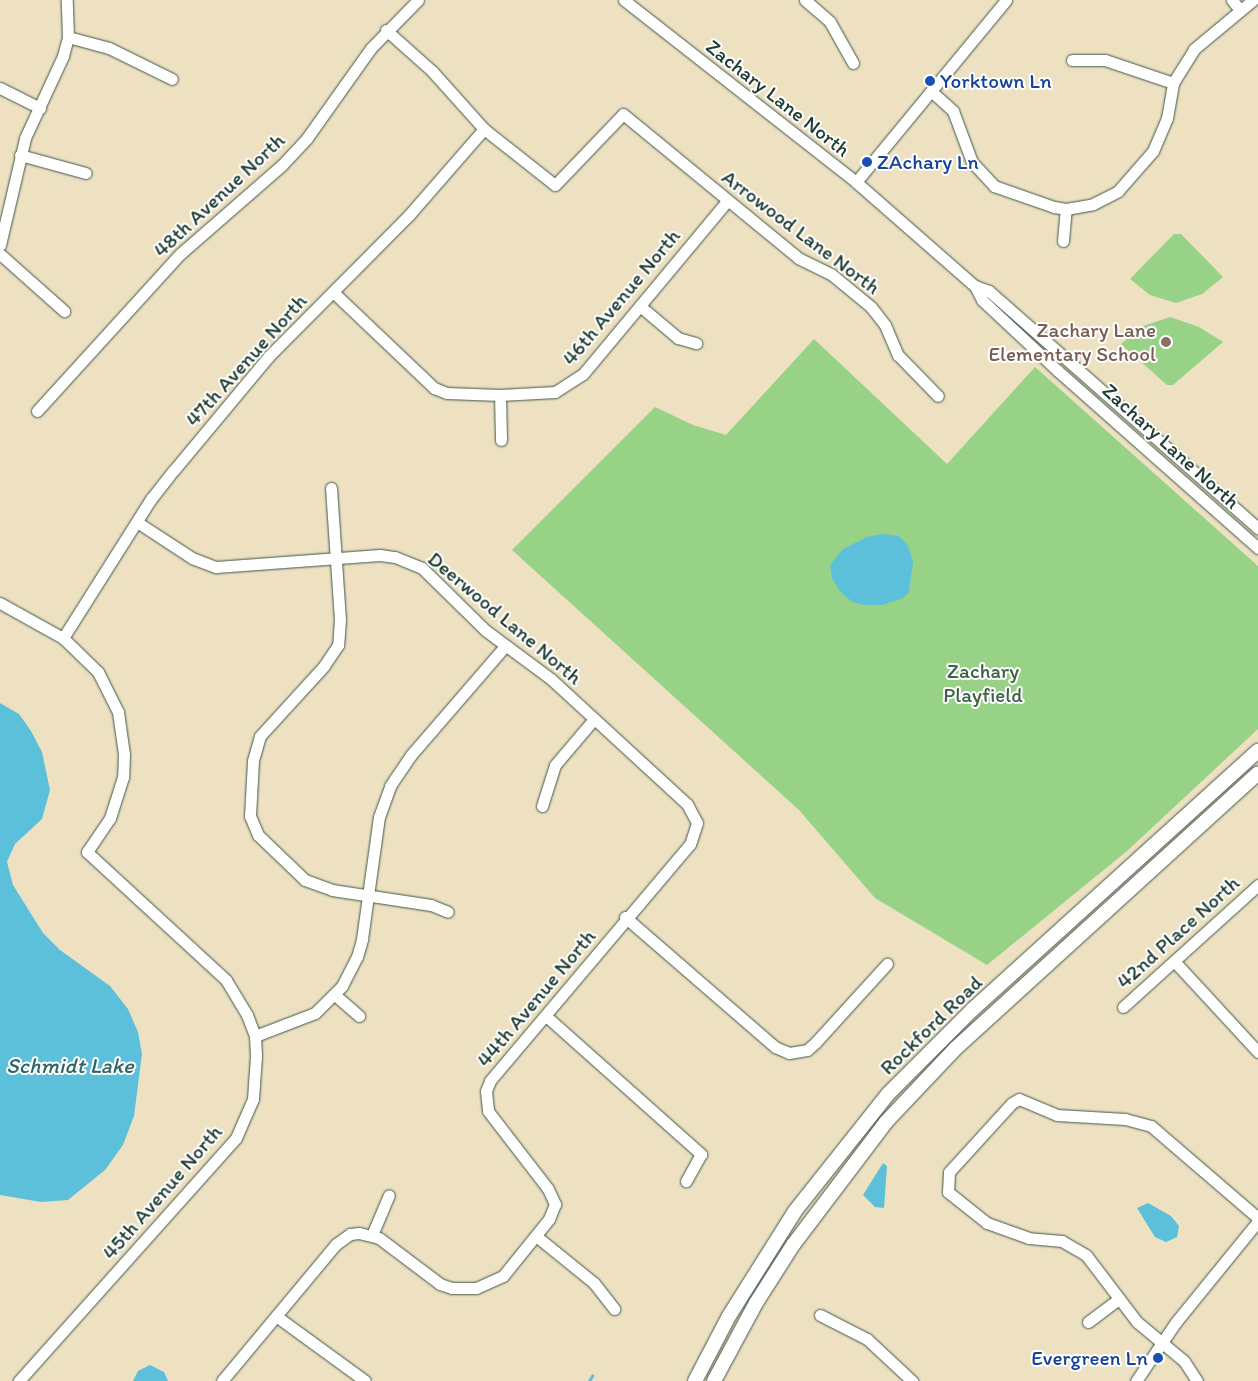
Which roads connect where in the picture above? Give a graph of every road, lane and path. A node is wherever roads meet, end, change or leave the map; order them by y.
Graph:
1 (67, 0) edge
2 (418, 0) edge
3 (624, 0) edge
4 (805, 0) edge
5 (1006, 0) edge
6 (1232, 0) edge
7 (1253, 0) edge
8 (1240, 10) junction
9 (386, 30) junction
10 (68, 37) junction
11 (1072, 60) dead end
12 (853, 63) dead end
13 (172, 79) dead end
14 (1173, 83) junction
15 (0, 88) edge
16 (931, 92) junction
17 (40, 108) junction
18 (484, 129) junction
19 (20, 154) junction
20 (86, 173) dead end
21 (856, 182) junction
22 (727, 201) junction
23 (1066, 209) junction
24 (1063, 241) dead end
25 (0, 245) edge
26 (0, 254) edge
27 (976, 286) junction
28 (333, 292) junction
29 (640, 306) junction
30 (64, 311) dead end
31 (696, 343) dead end
32 (500, 395) junction
33 (938, 396) dead end
34 (37, 411) dead end
35 (501, 440) dead end
36 (331, 488) dead end
37 (137, 522) junction
38 (1258, 528) edge
39 (1258, 548) edge
40 (336, 559) junction
41 (0, 603) edge
42 (64, 638) junction
43 (506, 646) junction
44 (594, 719) junction
45 (1258, 750) edge
46 (1258, 773) edge
47 (542, 806) dead end
48 (690, 844) joint
49 (1258, 885) edge
50 (367, 896) junction
51 (448, 912) dead end
52 (625, 917) junction
53 (1174, 961) junction
54 (887, 964) dead end
55 (335, 995) junction
56 (1123, 1007) dead end
57 (359, 1016) dead end
58 (546, 1016) junction
59 (255, 1036) junction
60 (1258, 1052) edge
61 (686, 1182) dead end
62 (389, 1195) dead end
63 (1258, 1219) edge
64 (372, 1235) junction
65 (536, 1236) junction
66 (1118, 1299) junction
67 (614, 1309) dead end
68 (820, 1315) dead end
69 (276, 1316) junction
70 (1088, 1322) dead end
71 (1162, 1342) junction
72 (19, 1381) edge
73 (222, 1381) edge
74 (365, 1381) edge
75 (695, 1381) edge
76 (714, 1381) edge
77 (912, 1381) edge
78 (1136, 1381) edge
79 (1197, 1381) edge

1 - 10 street
2 - 9 street, 48th Avenue North
3 - 21 street, Zachary Lane North
4 - 12 street
5 - 16 street
6 - 8 street
7 - 8 street
8 - 14 street
9 - 18 street
9 - 34 street, 48th Avenue North
10 - 13 street
10 - 17 street
11 - 14 street
14 - 23 street
15 - 17 street
16 - 21 street
16 - 23 street
17 - 19 street
18 - 22 street, Arrowood Lane North
18 - 28 street, 47th Avenue North
19 - 20 street
19 - 25 street
21 - 27 street, Zachary Lane North
22 - 29 street, 46th Avenue North
22 - 33 street, Arrowood Lane North
23 - 24 street
26 - 30 street
27 - 38 street, Zachary Lane North
27 - 39 street, Zachary Lane North
28 - 32 street, 46th Avenue North
28 - 37 street, 47th Avenue North
29 - 31 street
29 - 32 street, 46th Avenue North
32 - 35 street
36 - 40 street
37 - 40 street, Deerwood Lane North
37 - 42 street, 47th Avenue North
40 - 43 street, Deerwood Lane North
40 - 50 street
41 - 42 street
42 - 59 street
43 - 44 street, Deerwood Lane North
43 - 50 street
44 - 47 street
44 - 48 street, Deerwood Lane North
45 - 75 main road, Rockford Road
46 - 76 main road, Rockford Road
48 - 52 street, 44th Avenue North
49 - 53 street, 42nd Place North
50 - 51 street
50 - 55 street
52 - 54 street
52 - 58 street, 44th Avenue North
53 - 56 street, 42nd Place North
53 - 60 street
55 - 57 street
55 - 59 street
58 - 61 street
58 - 65 street, 44th Avenue North
59 - 72 street, 45th Avenue North
62 - 64 street
63 - 66 street
63 - 71 street
64 - 65 street, 44th Avenue North
64 - 69 street
65 - 67 street
66 - 70 street
66 - 71 street
68 - 77 street
69 - 73 street
69 - 74 street
71 - 78 street
71 - 79 street

